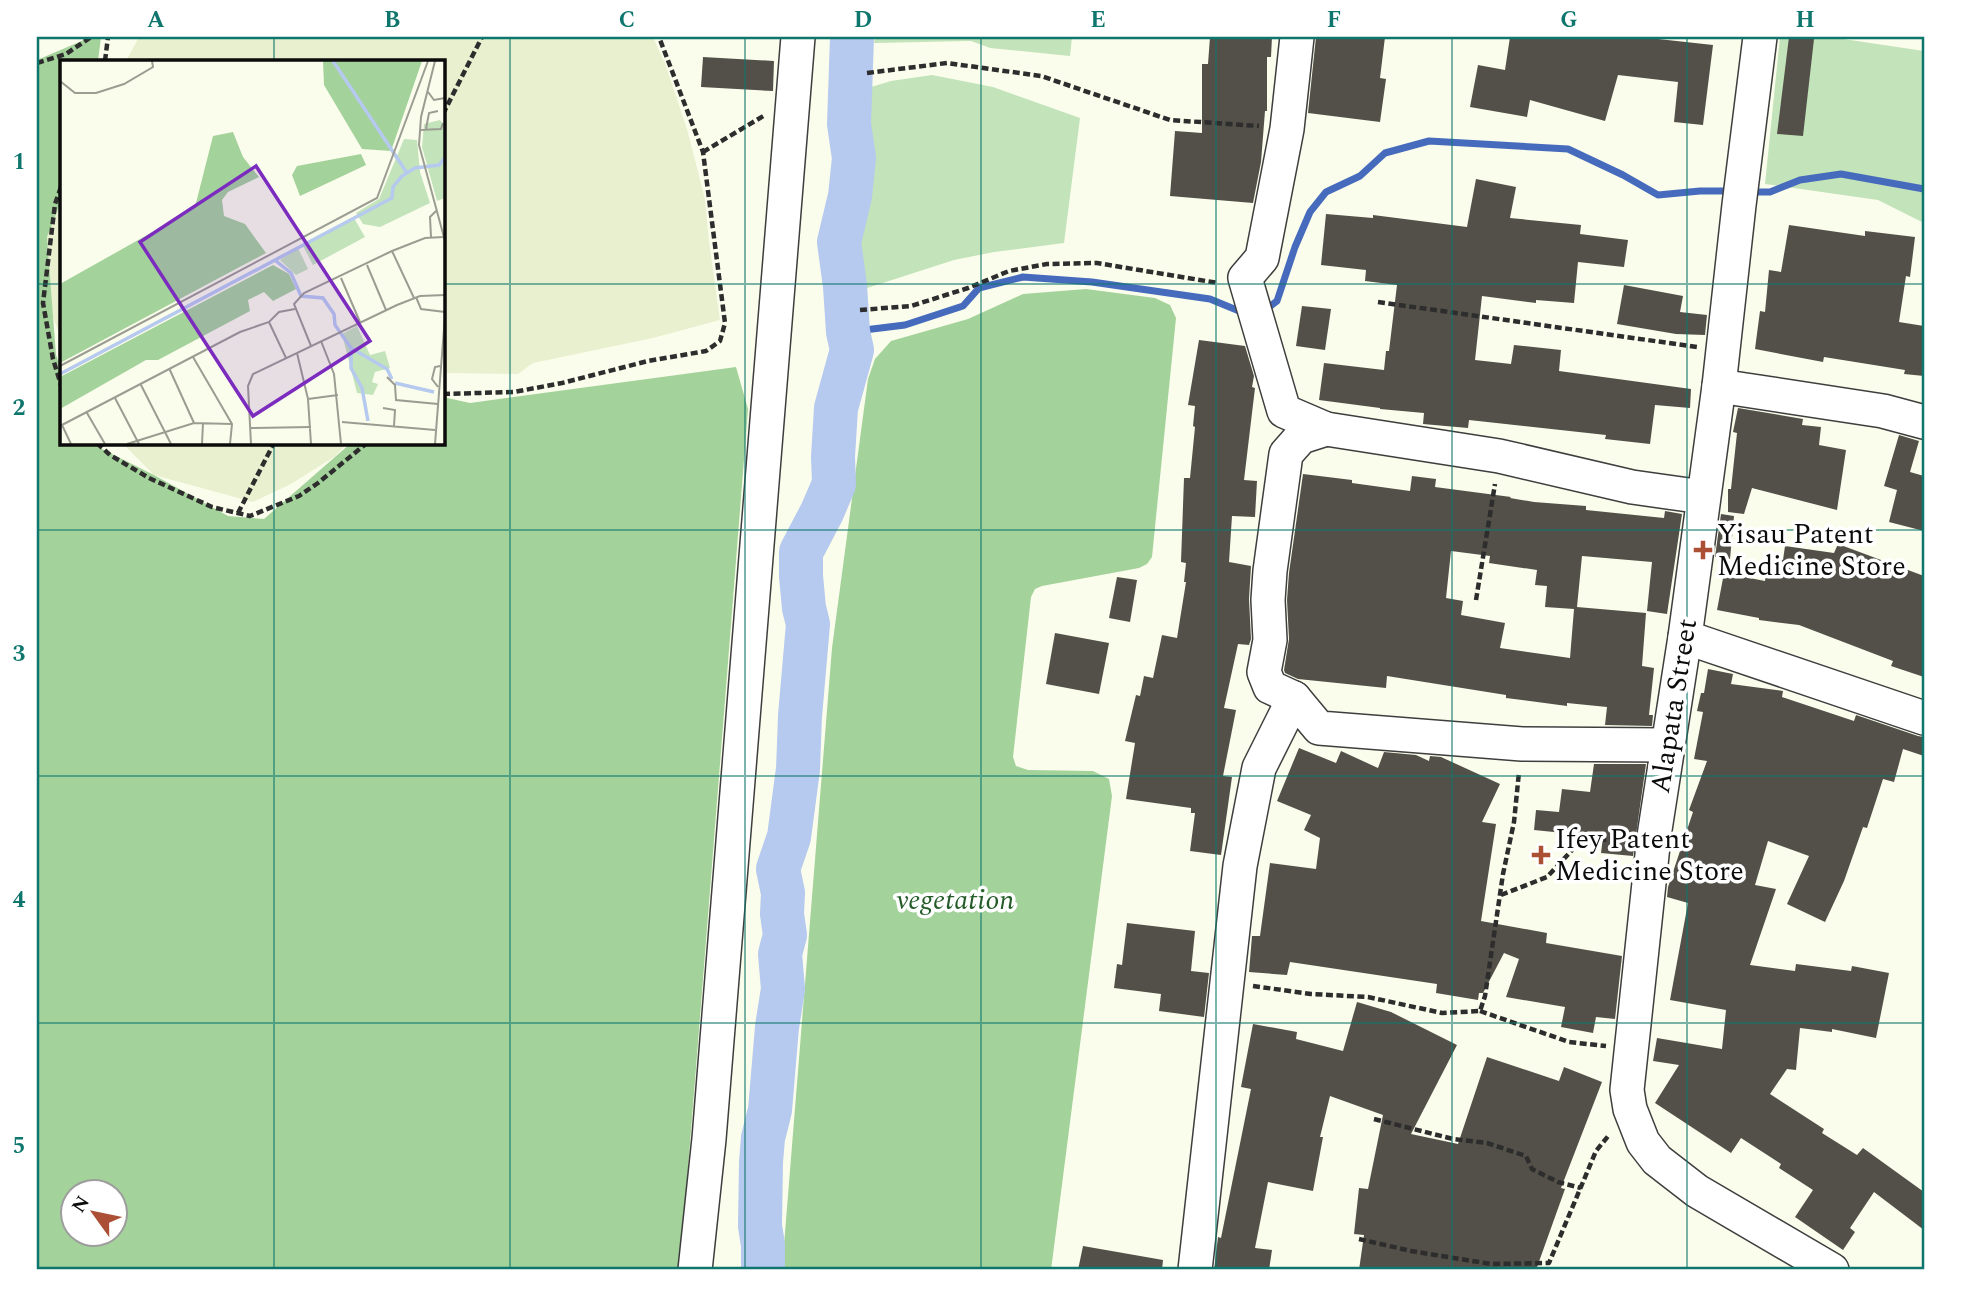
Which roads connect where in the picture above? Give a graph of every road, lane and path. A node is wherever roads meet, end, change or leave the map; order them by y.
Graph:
1 (91, 37) edge
2 (108, 37) edge
3 (482, 37) edge
4 (659, 37) edge
5 (798, 37) edge
6 (1297, 37) edge
7 (1760, 37) edge
8 (105, 60) edge
9 (37, 63) edge
10 (867, 73) dead end
11 (792, 100) junction
12 (444, 112) edge
13 (1287, 129) junction
14 (703, 152) junction
15 (60, 190) edge
16 (1245, 278) junction
17 (1378, 302) dead end
18 (860, 310) dead end
19 (1722, 351) junction
20 (60, 382) edge
21 (1719, 386) junction
22 (444, 394) edge
23 (1924, 422) edge
24 (1326, 429) junction
25 (98, 444) edge
26 (273, 444) edge
27 (366, 444) edge
28 (1499, 456) junction
29 (1703, 497) junction
30 (238, 513) junction
31 (1476, 600) dead end
32 (1685, 637) junction
33 (1294, 698) junction
34 (1924, 718) edge
35 (1522, 744) junction
36 (1667, 745) junction
37 (1654, 836) junction
38 (1500, 895) junction
39 (1226, 982) junction
40 (1480, 1011) junction
41 (1632, 1048) junction
42 (1630, 1109) junction
43 (1374, 1119) dead end
44 (1581, 1188) junction
45 (1359, 1239) dead end
46 (695, 1270) edge
47 (1195, 1270) edge
48 (1832, 1270) edge

1 - 9 path
2 - 8 path
3 - 12 path
4 - 14 path
5 - 11 street
6 - 13 street
7 - 19 street, Alapata Street
10 - 13 path
11 - 14 path
11 - 46 street
13 - 16 street
14 - 22 path
15 - 20 path
16 - 18 path
16 - 24 street
17 - 19 path
19 - 21 street, Alapata Street
21 - 23 street
21 - 29 street, Alapata Street
24 - 28 street
24 - 33 street
25 - 30 path
26 - 30 path
27 - 30 path
28 - 29 street
28 - 31 path
29 - 32 street, Alapata Street
32 - 34 street
32 - 36 street, Alapata Street
33 - 35 street
33 - 39 street
35 - 36 street
35 - 38 path
36 - 37 street, Alapata Street
37 - 38 path
37 - 41 street, Alapata Street
38 - 40 path
39 - 40 path
39 - 47 street
40 - 41 path
41 - 42 street, Alapata Street
42 - 44 path
42 - 48 street, Alapata Street
43 - 44 path
44 - 45 path

